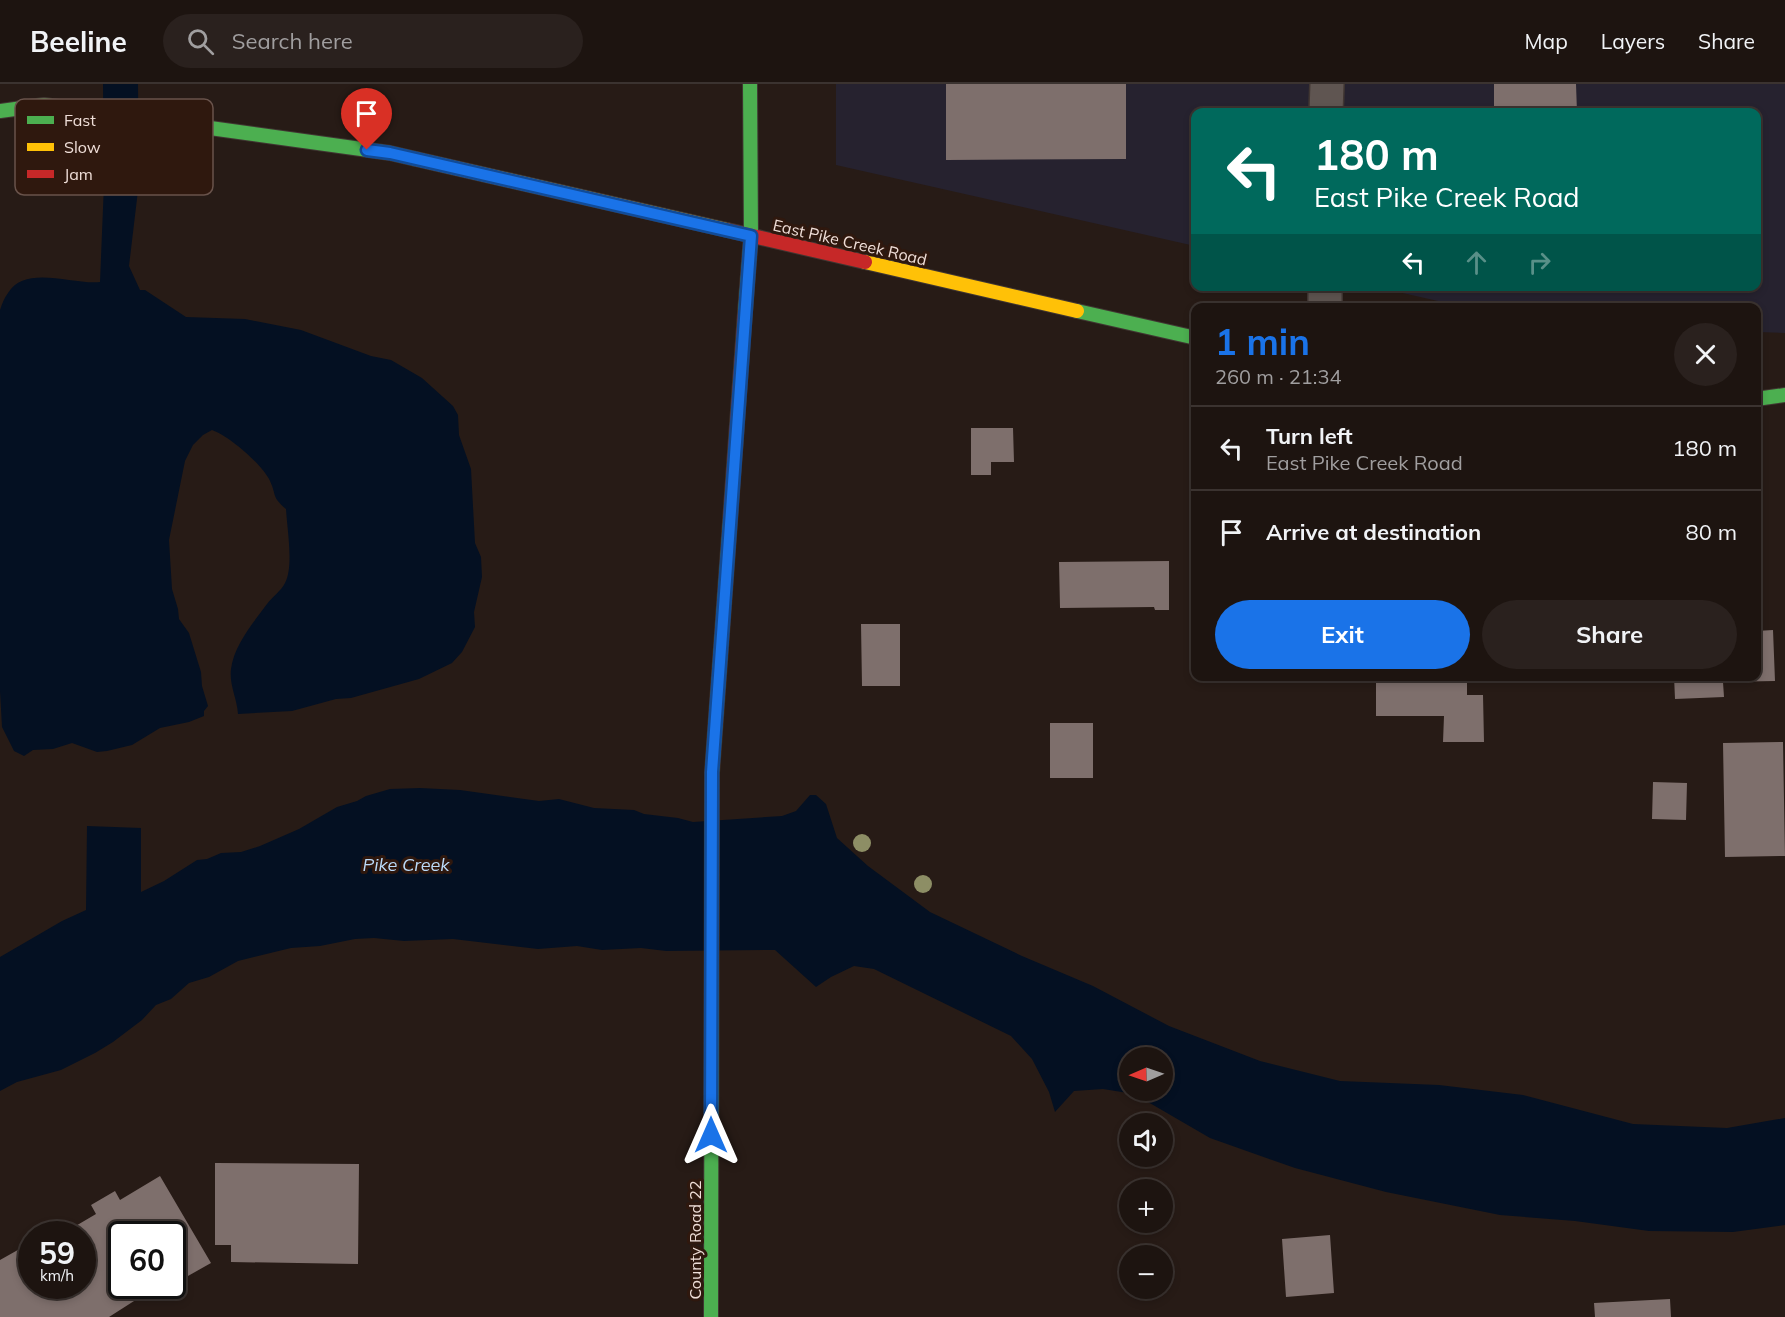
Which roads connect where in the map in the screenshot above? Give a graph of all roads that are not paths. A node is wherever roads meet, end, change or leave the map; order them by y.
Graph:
1 (750, 84) edge
2 (1327, 84) edge
3 (1326, 108) edge
4 (15, 109) edge
5 (0, 111) edge
6 (213, 128) edge
7 (751, 236) junction
8 (1191, 337) edge
9 (1785, 395) edge
10 (1761, 398) edge
11 (711, 1317) edge

1 - 7 street, County Road 22
2 - 3 street
4 - 5 street, East Pike Creek Road
6 - 7 street, East Pike Creek Road
7 - 8 street, East Pike Creek Road
7 - 11 street, County Road 22
9 - 10 street

